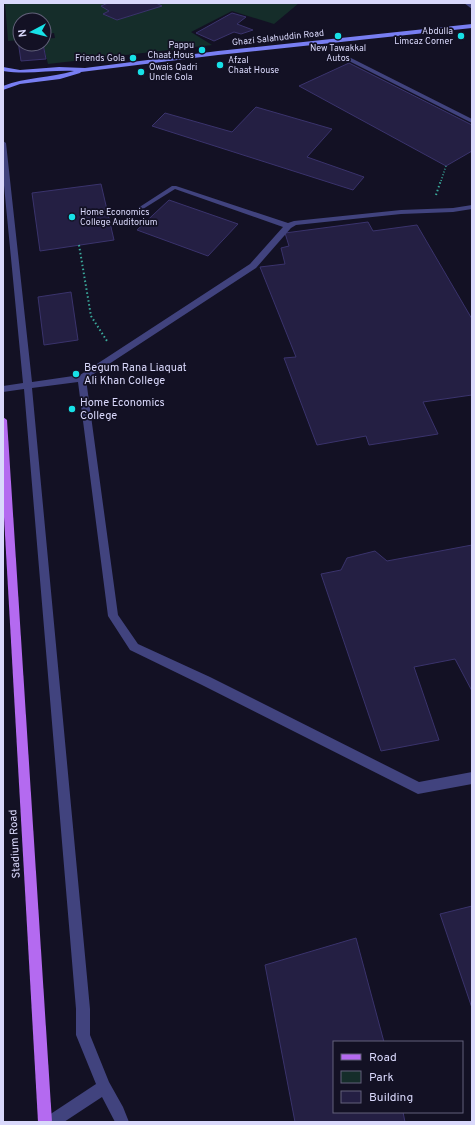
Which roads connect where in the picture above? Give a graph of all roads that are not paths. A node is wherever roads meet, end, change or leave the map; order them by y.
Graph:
1 (467, 3) edge
2 (472, 7) edge
3 (472, 26) edge
4 (347, 58) dead end
5 (3, 69) edge
6 (85, 70) junction
7 (3, 88) edge
8 (472, 121) edge
9 (3, 143) edge
10 (472, 207) edge
11 (141, 208) dead end
12 (288, 226) junction
13 (82, 378) junction
14 (28, 386) junction
15 (3, 389) edge
16 (3, 420) edge
17 (472, 778) edge
18 (104, 1087) junction
19 (45, 1122) edge
20 (51, 1122) edge
21 (122, 1122) edge

1 - 2 street
3 - 6 main road, Ghazi Salahuddin Road
4 - 8 street
5 - 6 main road, Ghazi Salahuddin Road
6 - 7 main road, Ghazi Salahuddin Road
9 - 14 street
10 - 12 street
11 - 12 street
12 - 13 street
13 - 14 street
13 - 17 street
14 - 15 street
14 - 18 street
16 - 19 main road, Stadium Road
18 - 20 street
18 - 21 street

